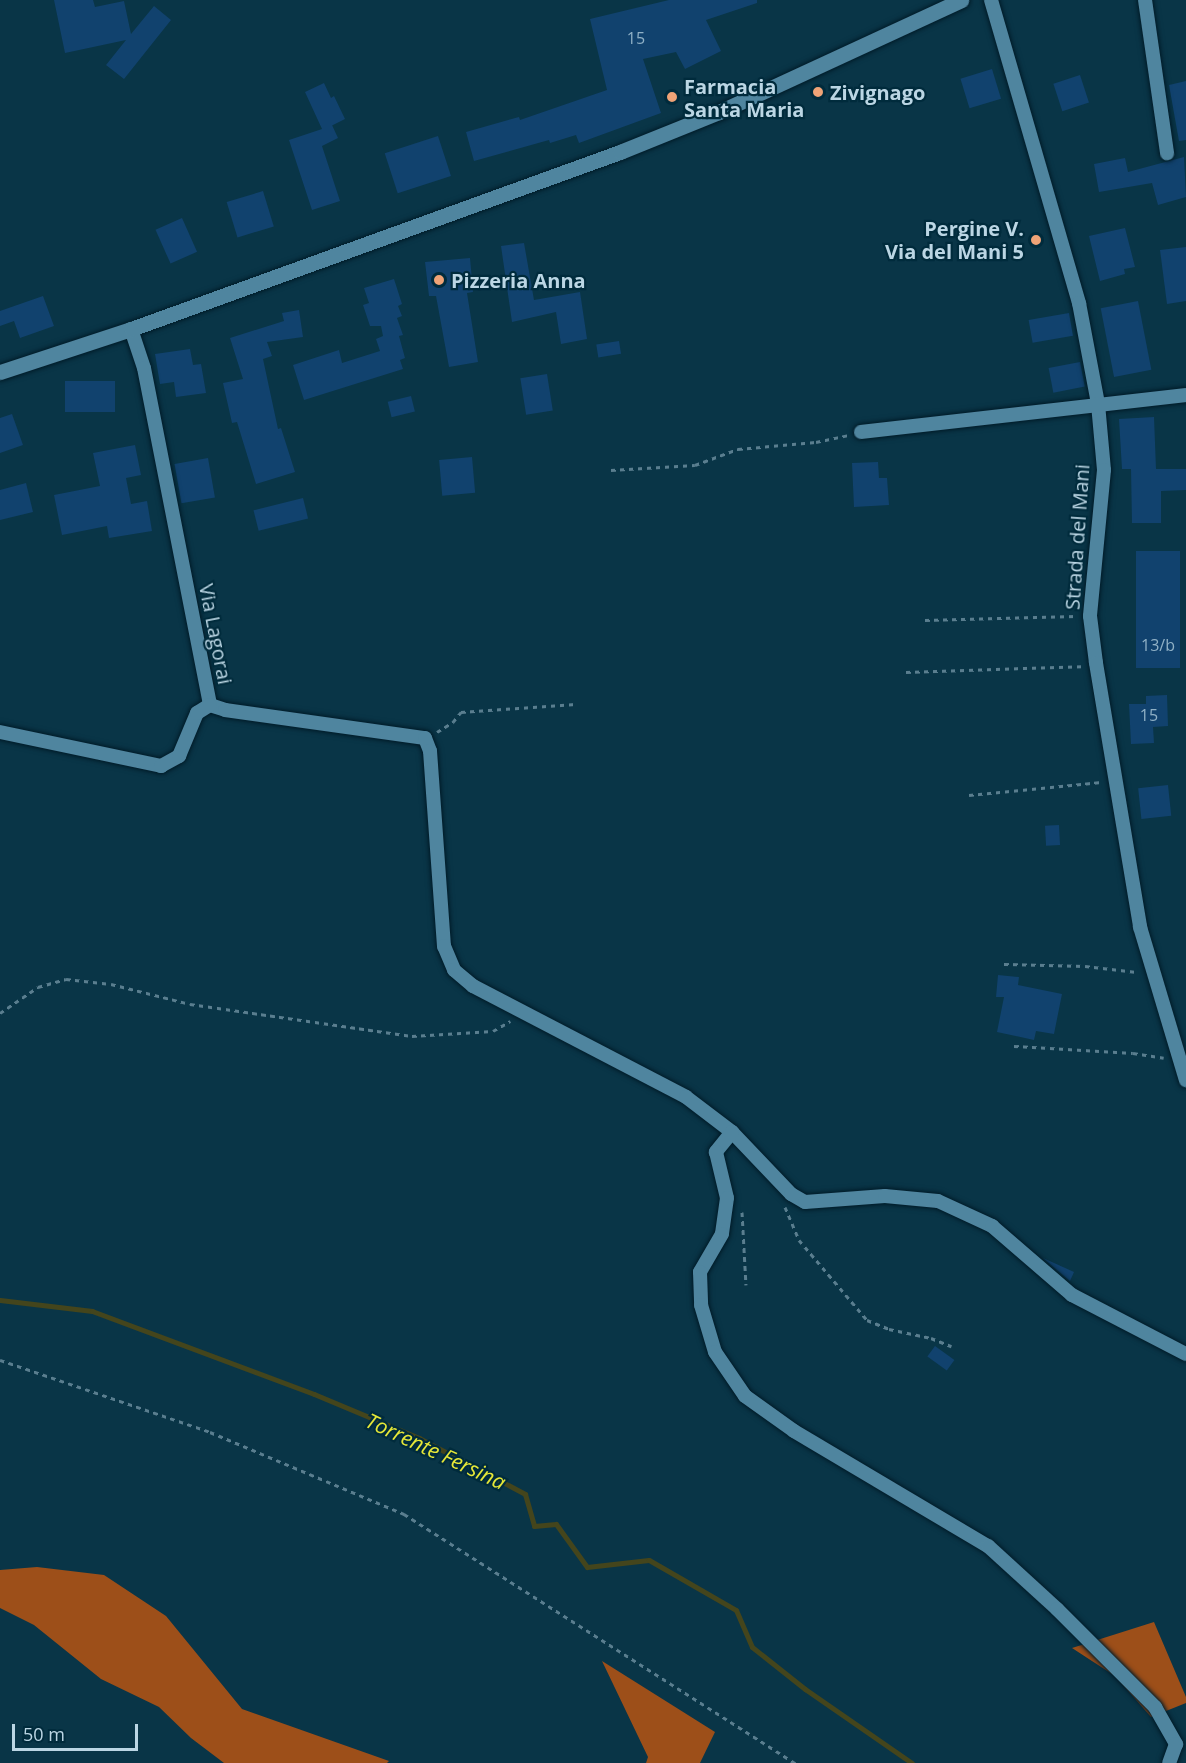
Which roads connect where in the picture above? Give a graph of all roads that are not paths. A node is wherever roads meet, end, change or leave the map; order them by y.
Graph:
1 (961, 0) edge
2 (991, 0) edge
3 (1145, 0) edge
4 (1167, 153) dead end
5 (131, 329) junction
6 (0, 372) edge
7 (1186, 395) edge
8 (1098, 404) junction
9 (861, 432) road end
10 (210, 705) junction
11 (0, 732) edge
12 (1186, 1080) edge
13 (732, 1132) junction
14 (1186, 1354) edge
15 (1169, 1763) edge

1 - 5 main road
2 - 8 street, Strada del Mani
3 - 4 street
5 - 6 main road
5 - 10 street, Via Lagorai
7 - 8 street
8 - 9 street
8 - 12 street, Strada del Mani
10 - 11 street, Via Lagorai
10 - 13 street
13 - 14 street
13 - 15 street

